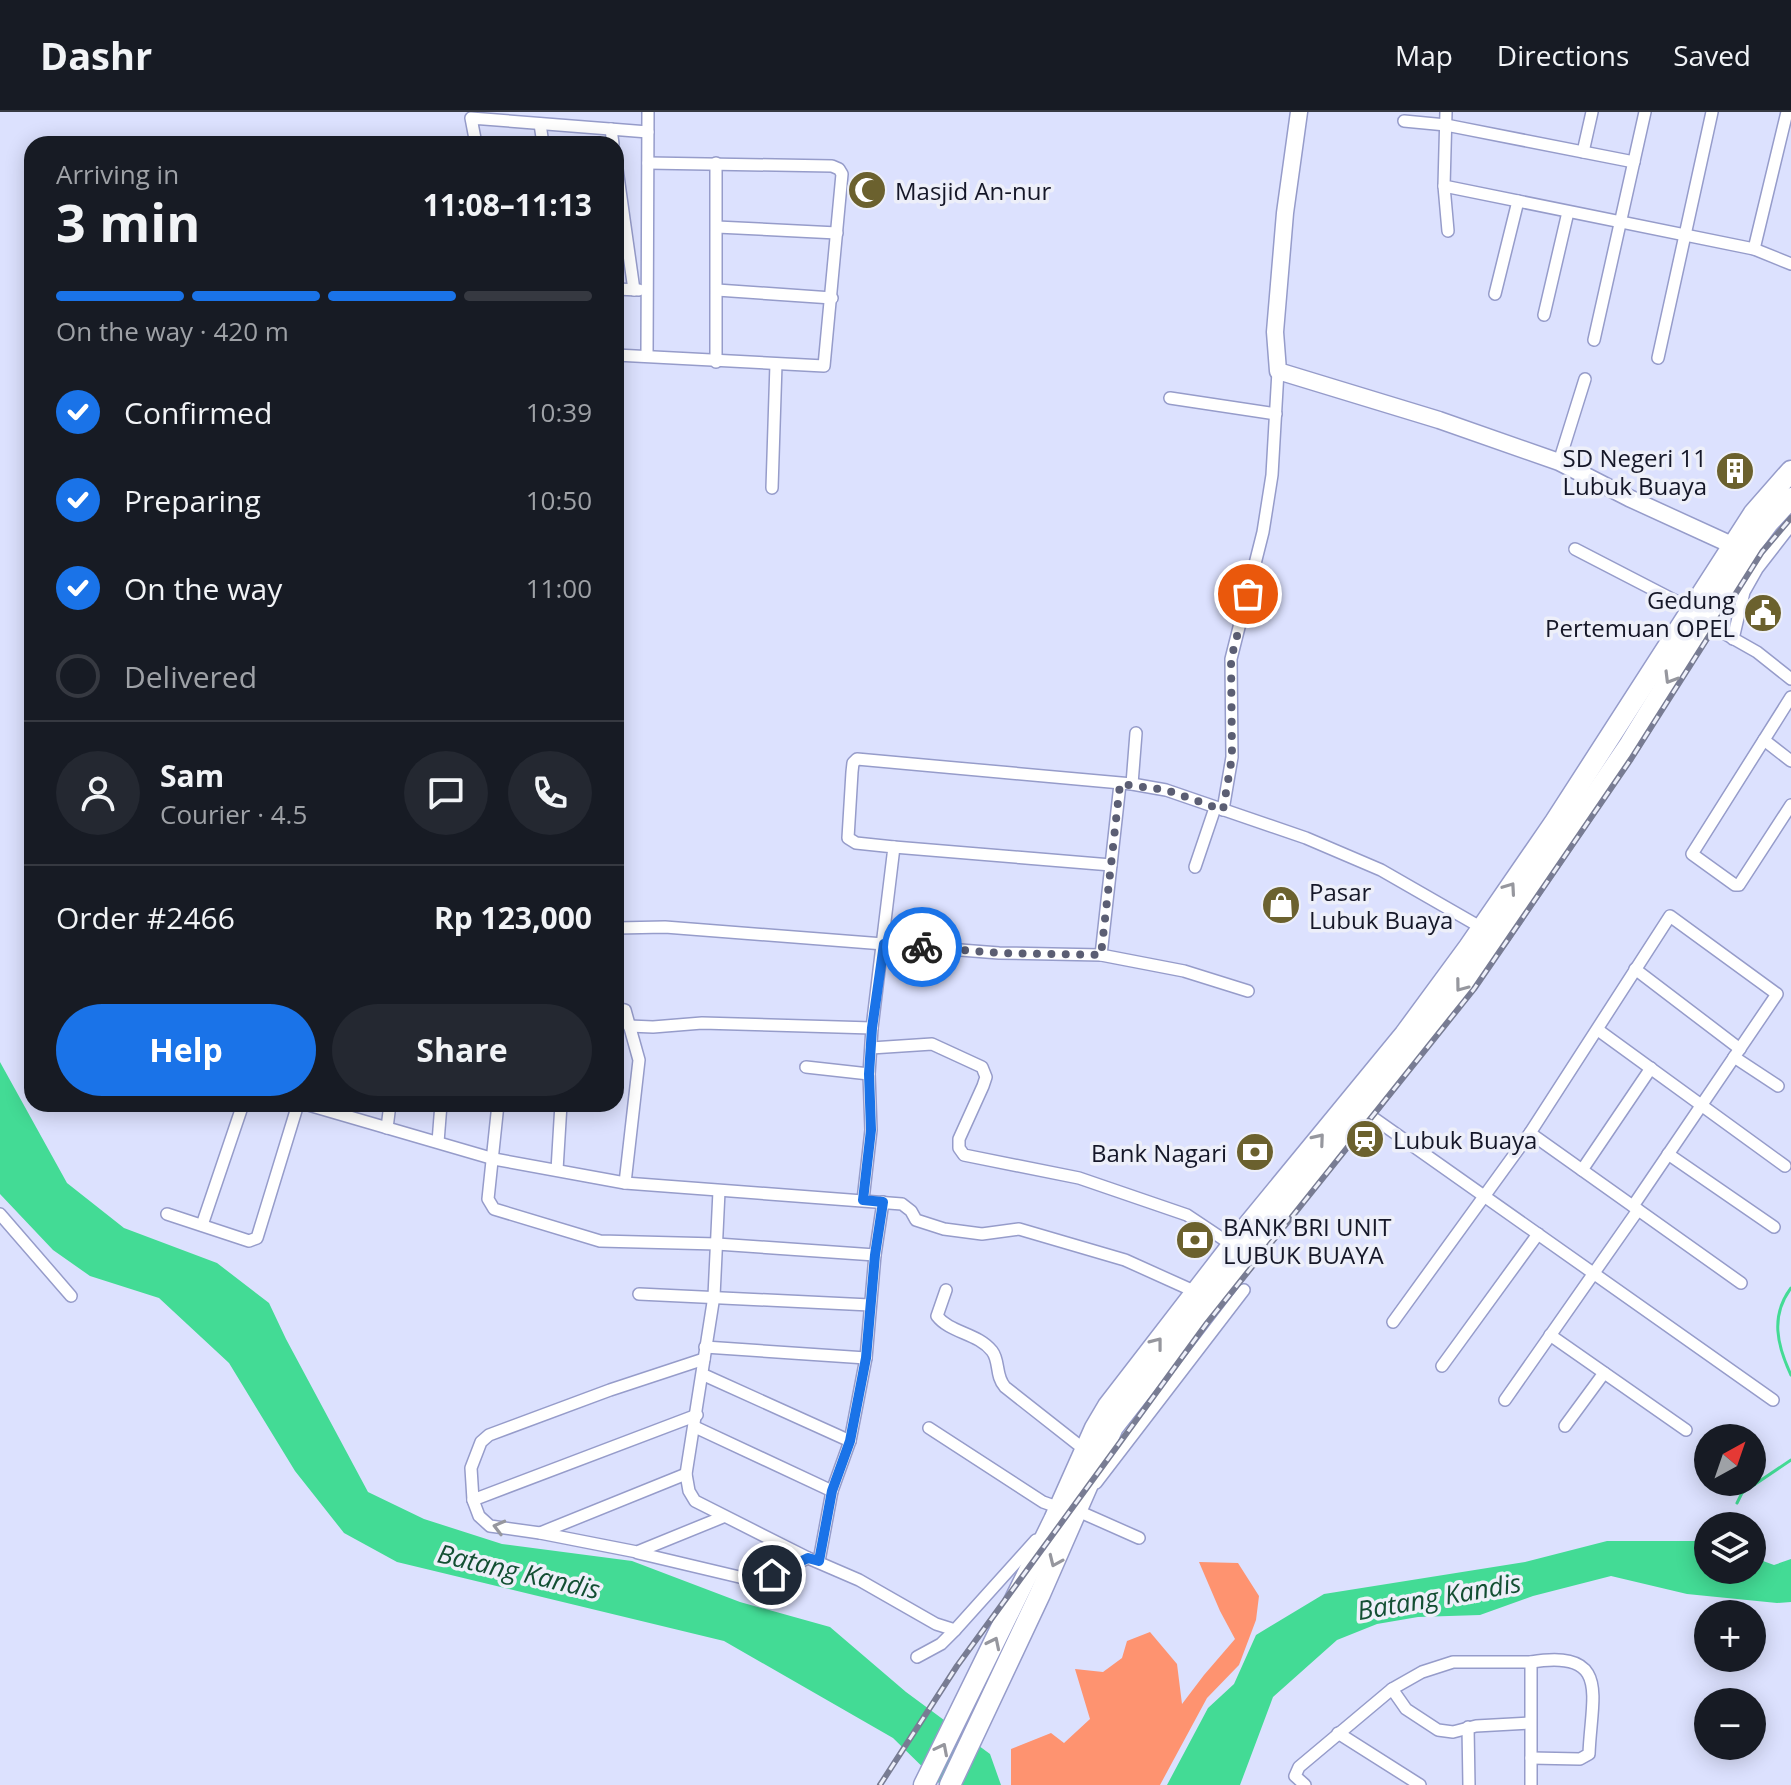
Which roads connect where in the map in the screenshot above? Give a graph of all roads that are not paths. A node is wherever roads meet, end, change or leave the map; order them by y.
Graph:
1 (648, 112) edge
2 (1299, 112) edge
3 (1592, 112) edge
4 (1645, 112) edge
5 (1712, 112) edge
6 (1787, 112) edge
7 (1446, 118) edge
8 (1404, 121) dead end
9 (540, 124) junction
10 (611, 129) junction
11 (648, 132) junction
12 (474, 136) edge
13 (542, 136) edge
14 (612, 136) edge
15 (1583, 152) junction
16 (1634, 162) junction
17 (648, 163) junction
18 (716, 163) junction
19 (1444, 186) junction
20 (1518, 201) junction
21 (1568, 212) junction
22 (624, 219) edge
23 (1620, 223) junction
24 (717, 227) junction
25 (1448, 231) dead end
26 (837, 233) junction
27 (1686, 236) junction
28 (1754, 249) junction
29 (1791, 264) edge
30 (624, 289) edge
31 (634, 290) junction
32 (647, 290) junction
33 (717, 290) junction
34 (1495, 294) dead end
35 (832, 298) junction
36 (1544, 315) dead end
37 (1594, 340) dead end
38 (624, 355) edge
39 (647, 355) junction
40 (1658, 358) dead end
41 (716, 362) junction
42 (776, 364) junction
43 (1278, 371) junction
44 (1585, 379) dead end
45 (1170, 398) dead end
46 (1276, 414) junction
47 (1559, 462) junction
48 (1791, 471) edge
49 (772, 488) dead end
50 (1791, 498) edge
51 (1791, 525) edge
52 (1734, 546) junction
53 (1575, 549) dead end
54 (1699, 616) junction
55 (1733, 639) junction
56 (1791, 679) edge
57 (1791, 697) edge
58 (1136, 733) dead end
59 (1764, 740) junction
60 (1791, 761) edge
61 (1126, 784) junction
62 (1791, 805) edge
63 (1219, 809) junction
64 (894, 847) junction
65 (1111, 865) junction
66 (1195, 867) dead end
67 (624, 928) edge
68 (1482, 928) junction
69 (884, 944) junction
70 (1101, 955) junction
71 (1635, 969) junction
72 (1248, 991) dead end
73 (624, 1010) edge
74 (629, 1026) junction
75 (872, 1028) junction
76 (1598, 1030) junction
77 (871, 1048) junction
78 (1737, 1053) junction
79 (806, 1067) dead end
80 (1651, 1068) junction
81 (869, 1074) junction
82 (1778, 1086) dead end
83 (1702, 1104) junction
84 (240, 1112) edge
85 (296, 1112) edge
86 (348, 1112) edge
87 (389, 1112) edge
88 (440, 1112) edge
89 (497, 1112) edge
90 (561, 1112) edge
91 (1365, 1112) junction
92 (387, 1128) junction
93 (1530, 1133) junction
94 (438, 1142) junction
95 (1668, 1154) junction
96 (494, 1159) junction
97 (1785, 1166) dead end
98 (557, 1170) junction
99 (1582, 1170) junction
100 (625, 1183) junction
101 (719, 1191) junction
102 (1484, 1197) junction
103 (863, 1200) junction
104 (883, 1202) junction
105 (1636, 1208) junction
106 (0, 1214) edge
107 (167, 1214) dead end
108 (1269, 1214) junction
109 (202, 1225) junction
110 (1774, 1227) dead end
111 (1538, 1234) junction
112 (1242, 1242) junction
113 (717, 1244) junction
114 (875, 1255) junction
115 (1595, 1273) junction
116 (1741, 1283) dead end
117 (946, 1290) dead end
118 (1244, 1290) dead end
119 (1196, 1292) junction
120 (639, 1294) dead end
121 (71, 1296) dead end
122 (714, 1296) junction
123 (870, 1305) junction
124 (1393, 1322) dead end
125 (1550, 1335) junction
126 (705, 1353) junction
127 (866, 1358) junction
128 (1442, 1366) dead end
129 (1604, 1373) junction
130 (704, 1375) junction
131 (1505, 1400) dead end
132 (1773, 1400) dead end
133 (696, 1421) junction
134 (1565, 1426) dead end
135 (929, 1428) dead end
136 (1686, 1430) dead end
137 (850, 1441) junction
138 (1085, 1450) junction
139 (686, 1474) junction
140 (832, 1491) junction
141 (473, 1500) junction
142 (1068, 1510) junction
143 (723, 1517) junction
144 (540, 1533) junction
145 (1139, 1538) dead end
146 (637, 1552) junction
147 (813, 1560) junction
148 (955, 1630) junction
149 (917, 1657) dead end
150 (1531, 1662) junction
151 (1392, 1689) junction
152 (1530, 1723) junction
153 (1468, 1727) junction
154 (1338, 1733) junction
155 (1531, 1758) junction
156 (924, 1784) edge
157 (950, 1785) edge
158 (1305, 1785) edge
159 (1420, 1785) edge
160 (1469, 1785) edge
161 (1531, 1785) edge

1 - 11 street
2 - 43 street
3 - 15 street
4 - 16 street
5 - 27 street
6 - 28 street
7 - 8 street
7 - 15 street
7 - 19 street
9 - 10 street
9 - 12 street
9 - 13 street
10 - 11 street
10 - 14 street
11 - 17 street
15 - 16 street
16 - 23 street
17 - 18 street
17 - 32 street
18 - 24 street
18 - 26 street
19 - 20 street
19 - 25 street
20 - 21 street
20 - 34 street
21 - 23 street
21 - 36 street
22 - 31 street
23 - 27 street
23 - 37 street
24 - 26 street
24 - 33 street
26 - 35 street
27 - 28 street
27 - 40 street
28 - 29 street
30 - 31 street
31 - 32 street
32 - 39 street
33 - 35 street
33 - 41 street
35 - 42 street
38 - 39 street
39 - 41 street
41 - 42 street
42 - 49 street
43 - 46 street
43 - 47 street
44 - 47 street
45 - 46 street
46 - 63 street
47 - 52 street
48 - 52 highway
50 - 54 highway
51 - 55 street
52 - 54 highway
53 - 54 street
54 - 55 street
68 -> 54 highway
54 -> 91 highway
55 - 56 street
57 - 59 street
58 - 61 street
59 - 60 street
59 - 62 street
61 - 63 street
61 - 64 street
61 - 65 street
63 - 66 street
63 - 68 street
64 - 65 street
64 - 69 street
65 - 70 street
67 - 69 street
108 -> 68 highway
69 - 70 street
69 - 75 street
70 - 72 street
71 - 76 street
71 - 78 street
71 - 78 street
73 - 74 street
74 - 75 street
74 - 100 street
75 - 77 street
76 - 80 street
76 - 93 street
77 - 81 street
77 - 112 street
78 - 82 street
78 - 83 street
79 - 81 street
80 - 83 street
80 - 99 street
81 - 103 street
83 - 95 street
83 - 97 street
84 - 109 street
85 - 109 street
86 - 92 street
87 - 92 street
88 - 94 street
89 - 96 street
90 - 98 street
91 - 102 street
91 - 108 highway
92 - 94 street
93 - 99 street
93 - 102 street
94 - 96 street
95 - 105 street
95 - 110 street
96 - 98 street
96 - 113 street
98 - 100 street
99 - 105 street
100 - 101 street
101 - 103 street
101 - 113 street
102 - 111 street
102 - 124 street
103 - 104 street
104 - 114 street
104 - 119 street
105 - 115 street
105 - 116 street
106 - 121 street
107 - 109 street
108 - 112 highway
111 - 115 street
111 - 128 street
112 - 119 highway
112 - 142 highway
113 - 114 street
113 - 122 street
114 - 123 street
115 - 125 street
115 - 132 street
117 - 138 street
118 - 142 street
138 -> 119 highway
120 - 122 street
122 - 123 street
122 - 126 street
123 - 127 street
125 - 129 street
125 - 131 street
126 - 127 street
126 - 130 street
126 - 141 street
127 - 137 street
129 - 134 street
129 - 136 street
130 - 133 street
130 - 137 street
133 - 139 street
133 - 140 street
133 - 141 street
135 - 142 street
137 - 140 street
138 - 142 highway
139 - 143 street
139 - 144 street
140 - 147 street
144 -> 141 street
142 - 145 street
142 - 148 street
156 -> 142 highway
142 -> 157 highway
143 - 146 street
143 - 147 street
144 - 146 street
146 - 147 street
147 - 148 street
148 - 149 street
150 - 151 street
150 - 152 street
150 - 155 street
151 - 153 street
151 - 154 street
152 - 153 street
152 - 155 street
153 - 160 street
154 - 158 street
154 - 159 street
155 - 161 street

